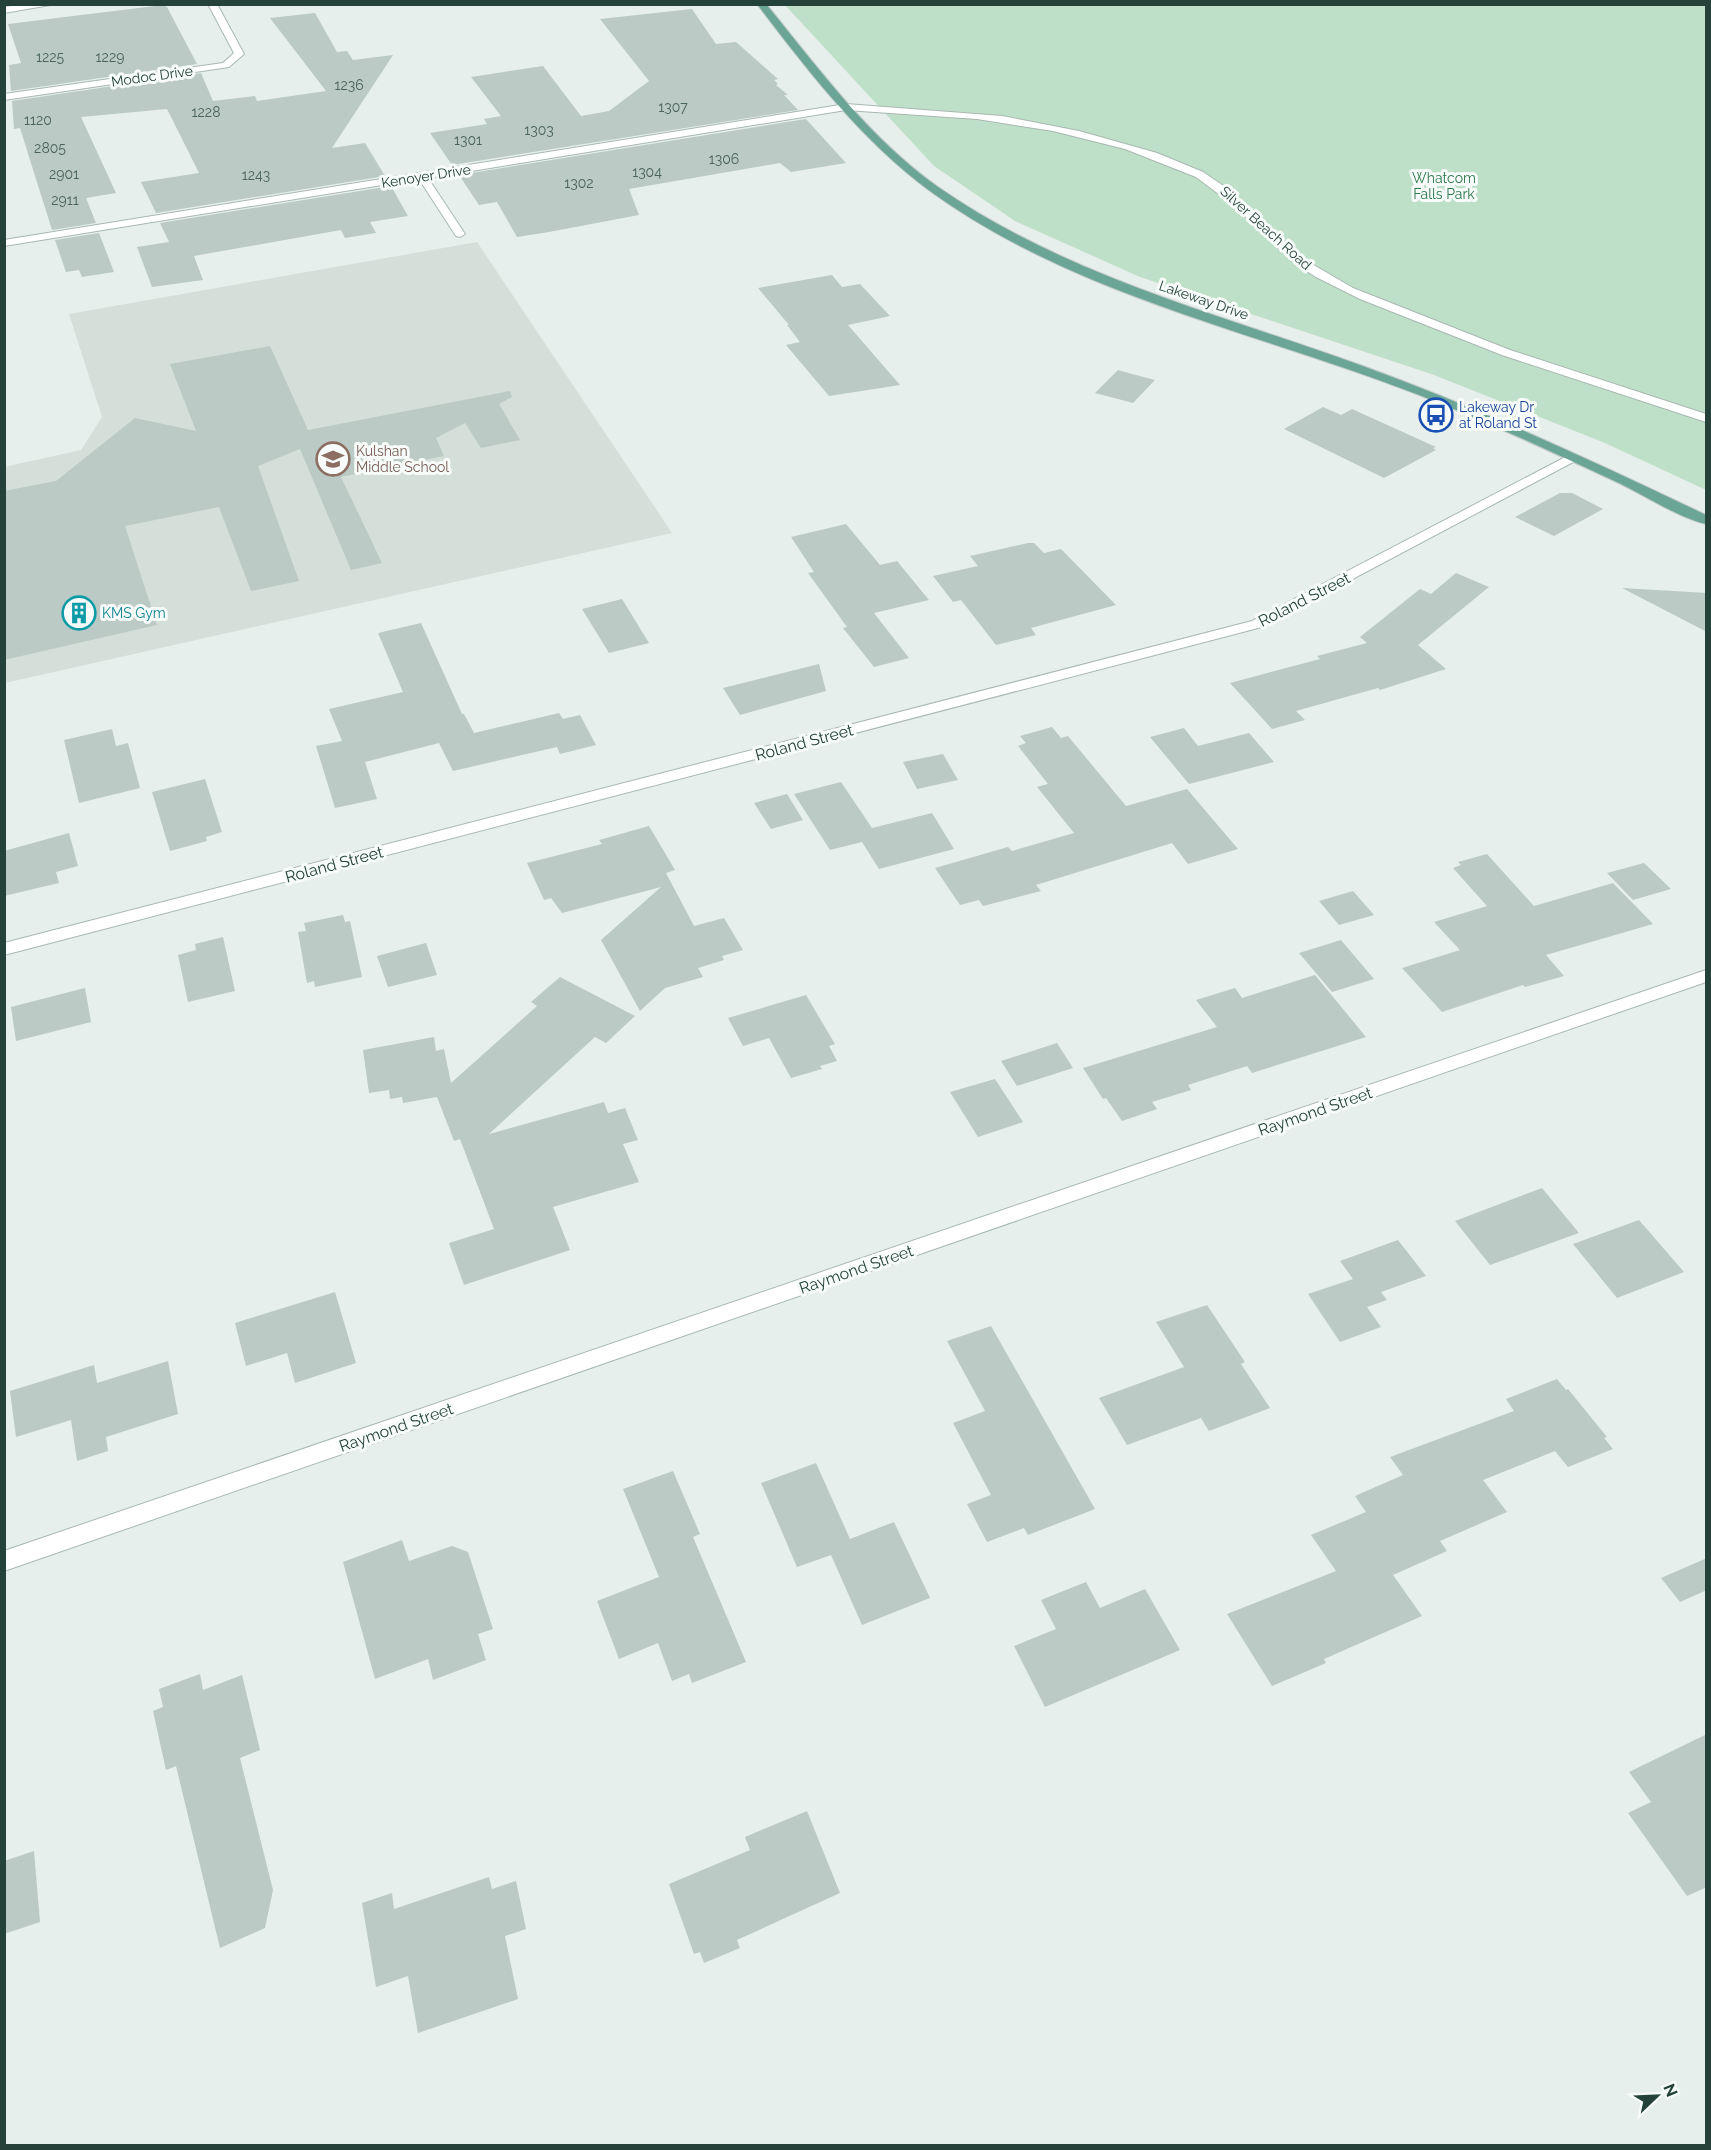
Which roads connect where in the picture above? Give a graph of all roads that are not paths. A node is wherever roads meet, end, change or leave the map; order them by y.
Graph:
1 (52, 4) edge
2 (212, 4) edge
3 (761, 4) edge
4 (4, 10) edge
5 (4, 97) edge
6 (846, 107) junction
7 (423, 177) junction
8 (460, 234) dead end
9 (4, 243) edge
10 (1707, 418) edge
11 (1573, 457) junction
12 (1707, 520) edge
13 (4, 950) edge
14 (1707, 976) edge
15 (4, 1561) edge

1 - 4 street
2 - 5 street, Modoc Drive
3 - 6 main road, Lakeway Drive
6 - 7 street, Kenoyer Drive
6 - 10 street, Silver Beach Road
6 - 11 main road, Lakeway Drive
7 - 8 street
7 - 9 street, Kenoyer Drive
11 - 12 main road, Lakeway Drive
11 - 13 street, Roland Street
14 - 15 street, Raymond Street

